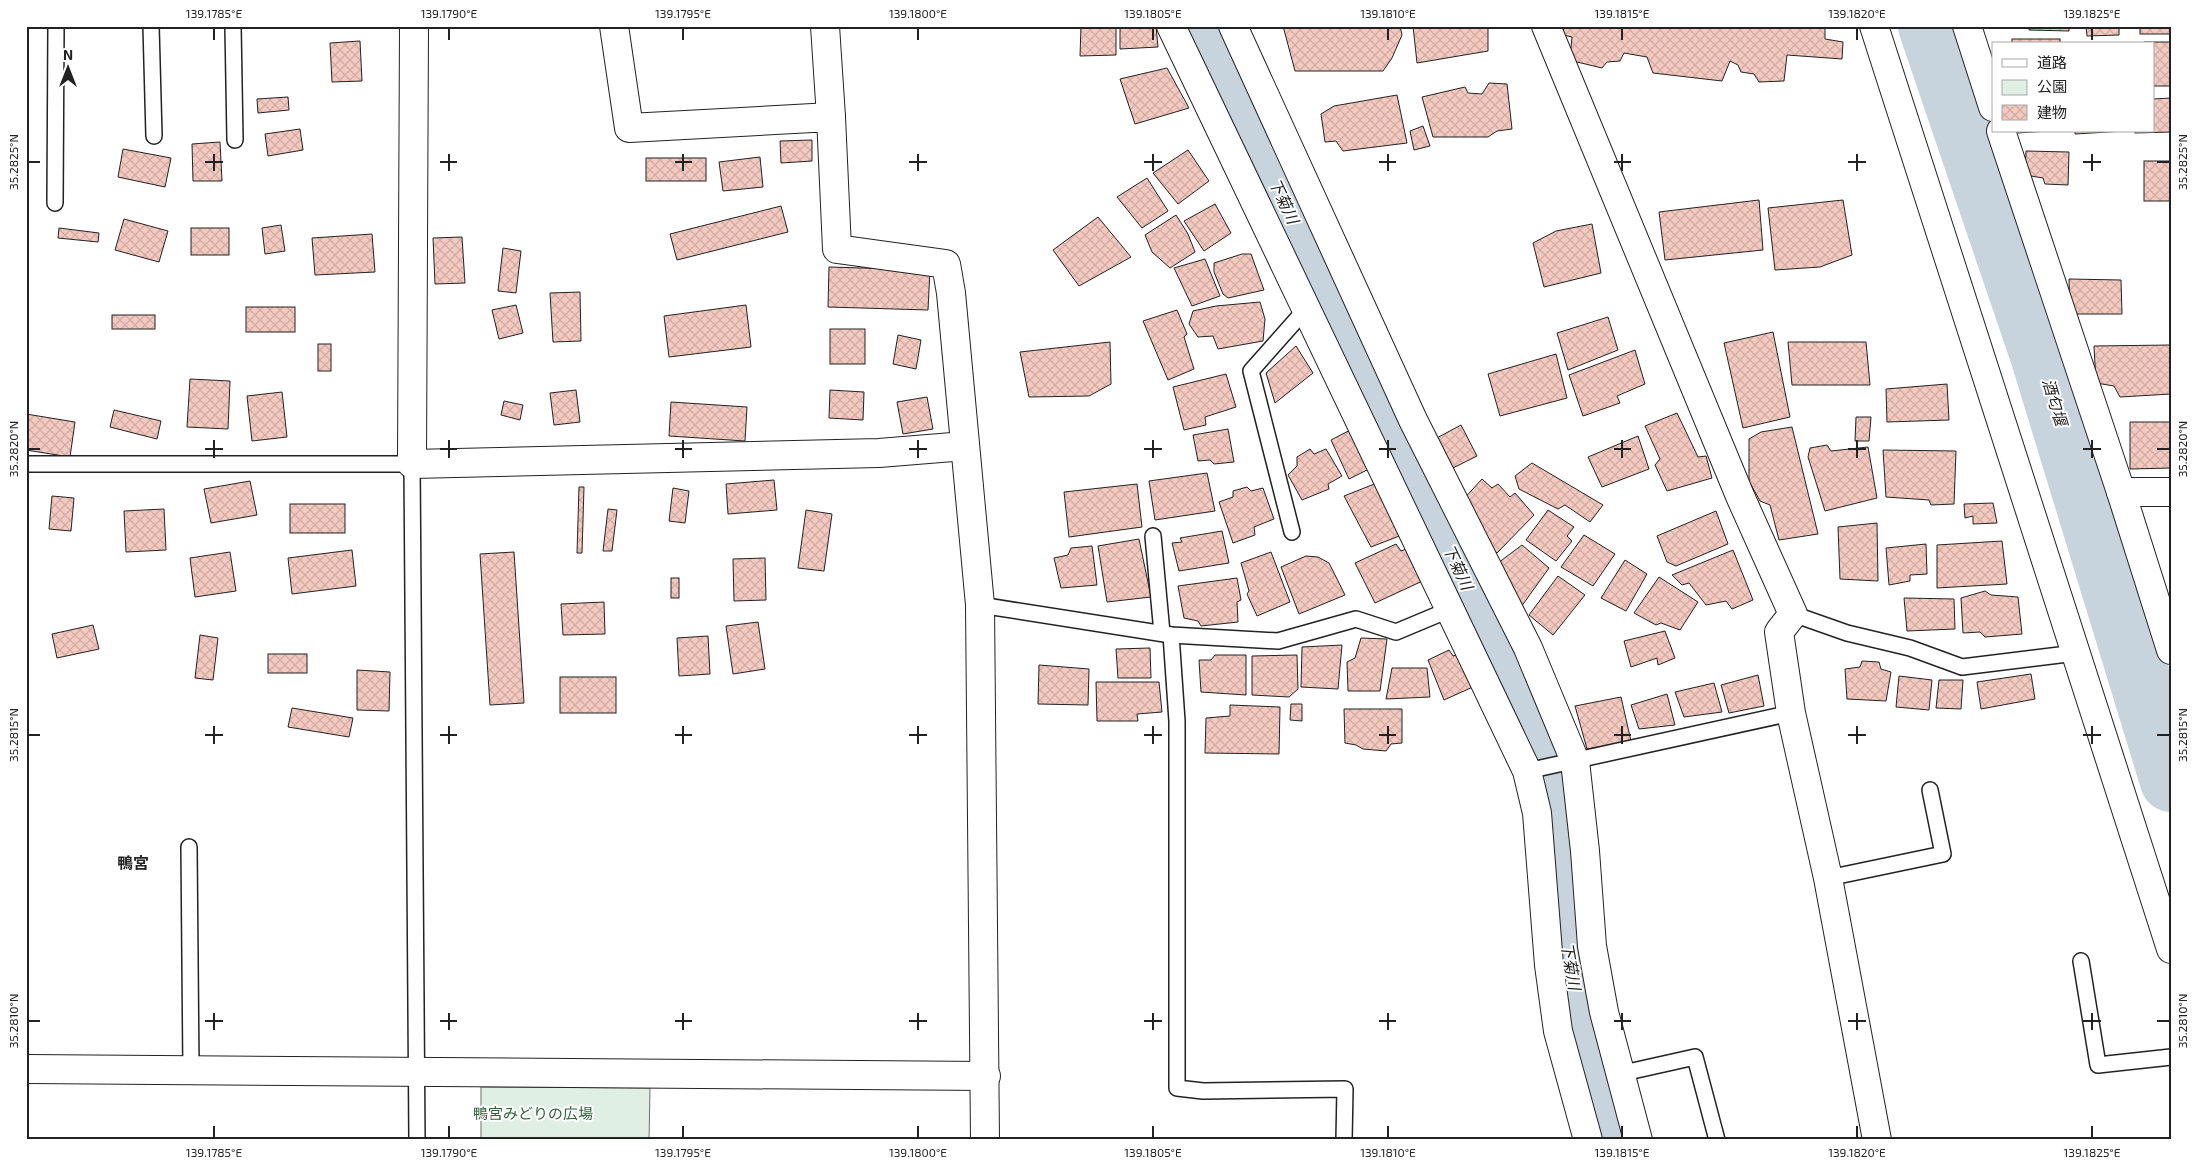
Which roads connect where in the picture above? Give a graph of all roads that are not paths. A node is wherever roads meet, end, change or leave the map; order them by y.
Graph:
1 (56, 26) edge
2 (152, 26) edge
3 (233, 26) edge
4 (414, 26) edge
5 (614, 26) edge
6 (825, 26) edge
7 (1171, 26) edge
8 (1233, 26) edge
9 (1546, 26) edge
10 (1874, 26) edge
11 (1967, 26) edge
12 (1992, 104) edge
13 (831, 117) junction
14 (2001, 132) edge
15 (154, 136) dead end
16 (235, 140) dead end
17 (55, 203) dead end
18 (1305, 310) junction
19 (965, 446) junction
20 (26, 464) edge
21 (412, 464) junction
22 (2121, 492) junction
23 (2171, 492) edge
24 (1292, 532) dead end
25 (1153, 536) dead end
26 (980, 604) junction
27 (1451, 609) junction
28 (1793, 614) junction
29 (1166, 634) junction
30 (2171, 650) edge
31 (2076, 653) junction
32 (1792, 713) junction
33 (1575, 761) junction
34 (1527, 771) junction
35 (1930, 790) dead end
36 (189, 847) dead end
37 (1828, 878) junction
38 (2171, 949) edge
39 (2081, 961) dead end
40 (2171, 1058) edge
41 (26, 1069) edge
42 (191, 1071) junction
43 (416, 1072) junction
44 (1619, 1074) junction
45 (986, 1076) junction
46 (417, 1140) edge
47 (985, 1140) edge
48 (1344, 1140) edge
49 (1588, 1140) edge
50 (1638, 1140) edge
51 (1718, 1140) edge
52 (1877, 1140) edge

1 - 17 lane
2 - 15 lane
3 - 16 lane
4 - 21 street
5 - 13 street
6 - 13 street
7 - 18 street
8 - 33 street
9 - 28 street
10 - 31 street
11 - 12 street
13 - 19 street
14 - 22 street
18 - 24 lane
18 - 27 street
19 - 21 street
19 - 26 street
20 - 21 lane
21 - 43 lane
22 - 23 street
22 - 30 street
25 - 29 lane
26 - 29 lane
26 - 45 street
27 - 29 lane
27 - 34 street
28 - 31 lane
28 - 32 street
29 - 48 lane
31 - 38 street
32 - 33 lane
32 - 37 street
33 - 34 lane
33 - 44 street
34 - 49 street
35 - 37 lane
36 - 42 lane
37 - 52 street
39 - 40 lane
41 - 42 street
42 - 43 street
43 - 45 street
43 - 46 lane
44 - 50 street
44 - 51 lane
45 - 47 street

